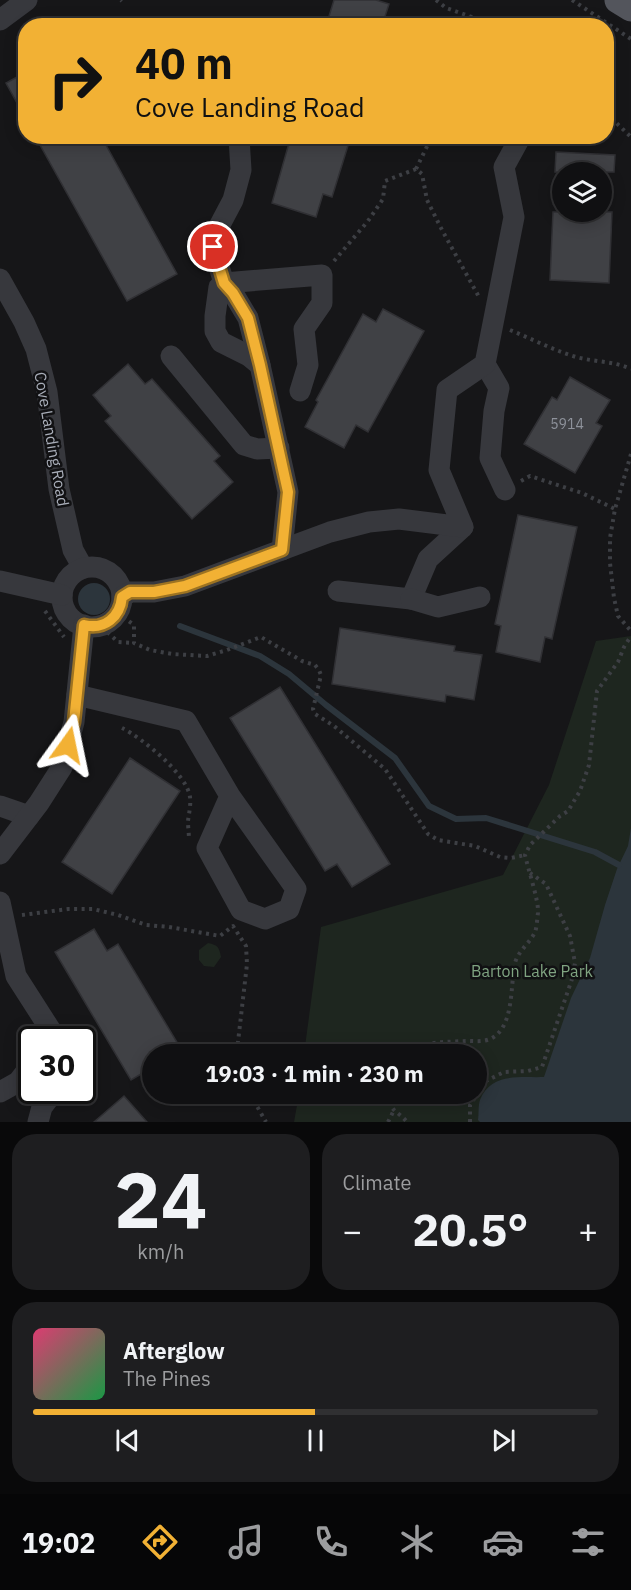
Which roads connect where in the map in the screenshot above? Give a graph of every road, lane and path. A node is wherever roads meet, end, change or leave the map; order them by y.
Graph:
1 (27, 0) edge
2 (436, 0) edge
3 (572, 0) edge
4 (618, 0) edge
5 (631, 8) edge
6 (468, 16) joint
7 (474, 18) edge
8 (599, 18) edge
9 (0, 21) edge
10 (614, 28) edge
11 (631, 39) edge
12 (614, 120) edge
13 (631, 137) edge
14 (239, 144) edge
15 (428, 144) edge
16 (517, 144) edge
17 (417, 169) junction
18 (322, 275) junction
19 (0, 279) edge
20 (224, 283) junction
21 (494, 320) junction
22 (171, 356) dead end
23 (485, 364) junction
24 (260, 365) junction
25 (631, 369) edge
26 (300, 391) dead end
27 (279, 448) junction
28 (631, 454) edge
29 (505, 490) joint
30 (615, 509) junction
31 (463, 527) junction
32 (282, 550) junction
33 (83, 568) junction
34 (0, 581) edge
35 (338, 591) dead end
36 (62, 595) junction
37 (480, 597) dead end
38 (411, 599) junction
39 (37, 606) dead end
40 (106, 615) junction
41 (631, 631) edge
42 (631, 636) edge
43 (134, 643) junction
44 (81, 651) junction
45 (77, 695) junction
46 (114, 724) dead end
47 (230, 796) junction
48 (0, 806) edge
49 (29, 816) junction
50 (189, 841) dead end
51 (0, 854) edge
52 (525, 855) junction
53 (529, 873) junction
54 (2, 909) edge
55 (237, 920) junction
56 (7, 977) edge
57 (46, 1026) edge
58 (238, 1044) edge
59 (431, 1044) edge
60 (487, 1080) edge
61 (18, 1082) edge
62 (0, 1092) edge
63 (44, 1104) edge
64 (256, 1104) edge
65 (389, 1104) edge
66 (471, 1104) edge
67 (394, 1110) junction
68 (38, 1122) edge
69 (266, 1122) edge
70 (388, 1122) edge
71 (407, 1122) edge
72 (470, 1122) edge

1 - 9 street
2 - 6 path
3 - 8 path
4 - 5 main road
6 - 7 path
10 - 11 path
12 - 13 path
14 - 20 street
15 - 17 path
16 - 21 street
17 - 18 path
17 - 21 path
18 - 20 street
18 - 26 street
19 - 33 street, Cove Landing Road
20 - 24 street
20 - 24 street
21 - 23 street
21 - 25 path
22 - 27 street
23 - 29 street
23 - 31 street
24 - 27 street
27 - 32 street
28 - 30 path
29 - 30 path
30 - 41 path
31 - 32 street
31 - 38 street
32 - 40 street
33 - 36 street
33 - 40 street
34 - 36 street
35 - 38 street
36 - 40 street
37 - 38 street
39 - 44 path
40 - 43 path
40 - 43 path
40 - 44 street
42 - 52 path
43 - 52 path
44 - 45 street
45 - 47 street
45 - 49 street
46 - 50 path
47 - 55 street
47 - 55 street
48 - 49 street
49 - 51 street
52 - 53 path
53 - 59 path
53 - 60 path
54 - 55 path
54 - 56 street
55 - 58 path
56 - 57 street
61 - 62 street
63 - 68 street
64 - 69 path
65 - 67 path
66 - 72 path
67 - 70 path
67 - 71 path

